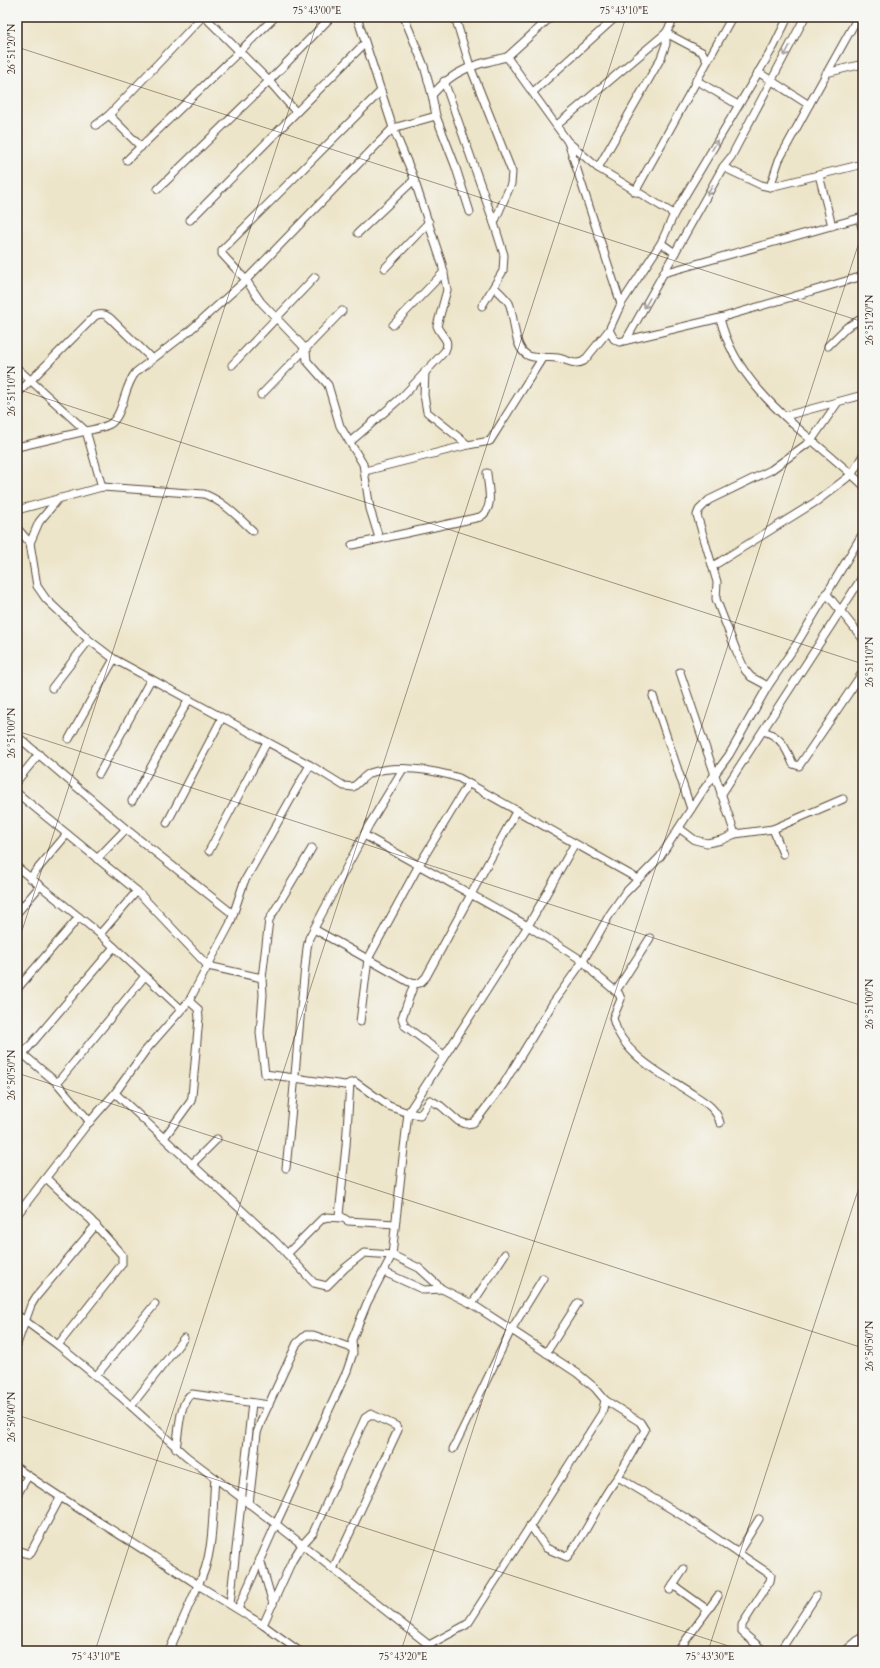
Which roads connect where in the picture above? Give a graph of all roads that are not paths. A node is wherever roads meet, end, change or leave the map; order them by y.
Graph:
1 (202, 17) edge
2 (206, 17) edge
3 (275, 17) edge
4 (331, 17) edge
5 (357, 17) edge
6 (404, 17) edge
7 (455, 17) edge
8 (551, 17) edge
9 (616, 17) edge
10 (675, 17) edge
11 (732, 17) edge
12 (788, 17) edge
13 (805, 17) edge
14 (858, 17) edge
15 (666, 33) junction
16 (365, 43) junction
17 (239, 52) junction
18 (507, 57) junction
19 (707, 61) junction
20 (863, 64) edge
21 (470, 66) junction
22 (758, 72) junction
23 (826, 74) junction
24 (696, 80) junction
25 (269, 81) junction
26 (444, 81) junction
27 (771, 81) junction
28 (381, 91) junction
29 (533, 92) junction
30 (432, 95) junction
31 (738, 105) junction
32 (809, 105) junction
33 (296, 112) junction
34 (109, 115) junction
35 (436, 116) junction
36 (96, 125) dead end
37 (557, 125) junction
38 (393, 128) junction
39 (568, 142) junction
40 (141, 147) junction
41 (127, 160) dead end
42 (863, 164) edge
43 (723, 167) junction
44 (598, 168) junction
45 (819, 175) junction
46 (414, 180) junction
47 (770, 187) junction
48 (158, 189) dead end
49 (635, 192) junction
50 (470, 212) dead end
51 (674, 214) junction
52 (861, 218) edge
53 (190, 220) dead end
54 (429, 222) junction
55 (494, 223) junction
56 (832, 226) junction
57 (863, 230) edge
58 (358, 233) dead end
59 (661, 244) junction
60 (675, 253) junction
61 (386, 268) dead end
62 (444, 272) junction
63 (664, 273) junction
64 (863, 276) edge
65 (315, 277) dead end
66 (246, 280) junction
67 (494, 287) junction
68 (621, 304) junction
69 (482, 306) dead end
70 (342, 311) dead end
71 (276, 317) junction
72 (720, 318) junction
73 (863, 318) edge
74 (393, 324) dead end
75 (609, 330) junction
76 (626, 340) junction
77 (828, 346) dead end
78 (305, 348) junction
79 (543, 357) junction
80 (152, 359) junction
81 (232, 365) dead end
82 (17, 368) edge
83 (425, 371) junction
84 (30, 380) junction
85 (17, 394) edge
86 (261, 395) dead end
87 (863, 395) edge
88 (838, 402) junction
89 (785, 416) junction
90 (86, 432) junction
91 (811, 441) junction
92 (350, 442) junction
93 (468, 445) junction
94 (17, 447) edge
95 (863, 455) edge
96 (365, 471) junction
97 (487, 474) dead end
98 (852, 474) junction
99 (863, 485) edge
100 (102, 487) junction
101 (59, 498) junction
102 (17, 510) edge
103 (17, 528) edge
104 (253, 531) dead end
105 (863, 533) edge
106 (379, 538) junction
107 (30, 543) junction
108 (352, 545) dead end
109 (713, 566) junction
110 (863, 576) edge
111 (826, 593) junction
112 (840, 612) junction
113 (863, 639) edge
114 (89, 640) junction
115 (114, 660) junction
116 (680, 672) dead end
117 (863, 672) edge
118 (151, 679) junction
119 (768, 686) junction
120 (52, 688) dead end
121 (653, 696) dead end
122 (189, 699) junction
123 (222, 718) junction
124 (763, 731) junction
125 (17, 736) edge
126 (69, 739) dead end
127 (267, 742) junction
128 (39, 754) junction
129 (310, 765) junction
130 (403, 770) junction
131 (99, 774) dead end
132 (714, 776) junction
133 (17, 781) edge
134 (468, 784) junction
135 (17, 793) edge
136 (721, 795) junction
137 (843, 799) dead end
138 (132, 801) dead end
139 (691, 809) junction
140 (517, 810) junction
141 (167, 823) dead end
142 (679, 828) junction
143 (126, 829) junction
144 (773, 829) junction
145 (67, 834) junction
146 (364, 834) junction
147 (735, 834) junction
148 (574, 845) junction
149 (312, 848) dead end
150 (208, 851) dead end
151 (783, 854) dead end
152 (97, 859) junction
153 (419, 865) junction
154 (17, 867) edge
155 (30, 878) junction
156 (638, 879) junction
157 (40, 886) junction
158 (136, 891) junction
159 (470, 894) junction
160 (17, 913) edge
161 (233, 914) junction
162 (79, 917) junction
163 (528, 926) junction
164 (314, 928) junction
165 (100, 934) junction
166 (650, 938) dead end
167 (114, 947) junction
168 (368, 959) junction
169 (583, 961) junction
170 (208, 966) junction
171 (145, 976) junction
172 (262, 978) junction
173 (414, 984) junction
174 (17, 989) edge
175 (616, 991) junction
176 (189, 1001) junction
177 (181, 1009) junction
178 (360, 1022) dead end
179 (17, 1049) edge
180 (23, 1054) junction
181 (444, 1055) junction
182 (296, 1079) junction
183 (57, 1083) junction
184 (350, 1083) junction
185 (115, 1093) junction
186 (408, 1113) junction
187 (90, 1122) junction
188 (720, 1123) dead end
189 (164, 1138) junction
190 (217, 1139) dead end
191 (192, 1164) junction
192 (286, 1168) dead end
193 (46, 1178) junction
194 (17, 1215) edge
195 (341, 1218) junction
196 (395, 1224) junction
197 (96, 1225) junction
198 (287, 1254) junction
199 (505, 1254) dead end
200 (392, 1255) junction
201 (384, 1272) junction
202 (543, 1278) dead end
203 (442, 1289) junction
204 (578, 1303) dead end
205 (155, 1304) dead end
206 (472, 1304) junction
207 (17, 1315) edge
208 (26, 1322) junction
209 (511, 1330) junction
210 (184, 1338) dead end
211 (17, 1344) edge
212 (58, 1345) junction
213 (352, 1348) junction
214 (546, 1353) junction
215 (96, 1376) junction
216 (605, 1400) junction
217 (252, 1403) junction
218 (269, 1405) junction
219 (131, 1406) junction
220 (176, 1448) junction
221 (453, 1449) dead end
222 (17, 1468) edge
223 (28, 1476) junction
224 (618, 1477) junction
225 (215, 1478) junction
226 (17, 1495) edge
227 (60, 1498) junction
228 (243, 1499) junction
229 (249, 1504) junction
230 (759, 1519) dead end
231 (276, 1524) junction
232 (530, 1525) junction
233 (302, 1544) junction
234 (17, 1550) edge
235 (738, 1553) junction
236 (260, 1559) junction
237 (333, 1569) junction
238 (684, 1569) dead end
239 (198, 1585) junction
240 (718, 1596) dead end
241 (816, 1596) dead end
242 (230, 1604) junction
243 (273, 1604) junction
244 (238, 1609) junction
245 (708, 1610) junction
246 (263, 1625) junction
247 (863, 1637) edge
248 (430, 1648) edge
249 (169, 1651) edge
250 (299, 1651) edge
251 (678, 1651) edge
252 (764, 1651) edge
253 (780, 1651) edge
254 (845, 1651) edge
255 (855, 1651) edge

1 - 34 street
2 - 17 street
3 - 17 street
4 - 25 street
5 - 16 street
6 - 30 street
7 - 21 street
8 - 18 street
9 - 29 street
10 - 15 street
11 - 19 street
12 - 22 street
13 -> 27 street
14 - 23 street
15 - 19 street
15 - 37 street
15 - 44 street
16 - 28 street
16 - 33 street
17 - 25 street
17 - 40 street
18 - 21 street
18 - 29 street
19 - 24 street
20 - 23 street
21 - 26 street
21 - 55 street
22 - 27 street
22 - 31 street
23 - 32 street
24 - 31 street
24 - 49 street
25 - 33 street
25 - 48 street
26 - 30 street
26 - 55 street
27 - 32 street
27 - 43 street
28 - 38 street
28 - 66 street
29 - 37 street
30 - 35 street
51 -> 31 street
32 - 47 street
33 - 53 street
34 - 36 street
34 - 40 street
35 - 38 street
35 - 50 street
37 - 39 street
38 - 46 street
38 - 66 street
39 - 44 street
39 - 68 street
40 - 41 street
42 - 45 street
43 - 47 street
43 -> 60 street
44 - 49 street
45 - 47 street
45 - 56 street
46 - 54 street
46 - 58 street
49 - 51 street
51 - 59 street
52 - 56 street
52 - 57 street
54 - 61 street
54 - 62 street
55 - 67 street
56 - 63 street
59 - 60 street
59 - 68 street
60 - 63 street
62 - 74 street
62 - 83 street
63 -> 76 street
64 - 72 street
65 - 71 street
66 - 71 street
66 - 80 street
67 - 69 street
67 - 79 street
68 - 75 street
70 - 78 street
71 - 78 street
71 - 81 street
72 - 76 street
72 - 89 street
73 - 77 street
75 - 76 street
75 - 79 street
78 - 86 street
78 - 92 street
79 - 93 street
80 - 84 street
80 - 90 street
82 - 84 street
83 - 92 street
83 - 93 street
84 - 85 street
84 - 90 street
87 - 88 street
88 - 89 street
88 - 91 street
89 - 91 street
90 - 94 street
90 - 100 street
91 - 98 street
91 - 109 street
92 - 96 street
93 - 96 street
95 - 98 street
96 - 106 street
97 - 106 street
98 - 99 street
98 - 109 street
100 - 101 street
100 - 104 street
101 - 102 street
101 - 107 street
103 - 107 street
105 - 111 street
106 - 108 street
107 - 114 street
109 - 119 street
110 - 112 street
111 - 112 street
111 - 119 street
112 - 113 street
112 - 124 street
114 - 115 street
114 - 120 street
115 - 118 street
115 - 126 street
116 - 132 street
117 - 124 street
118 - 122 street
118 - 131 street
119 - 132 street
121 - 139 street
122 - 123 street
122 - 138 street
123 - 127 street
123 - 141 street
124 - 136 street
125 - 128 street
127 - 129 street
127 - 150 street
128 - 133 street
128 - 143 street
129 - 130 street
129 - 161 street
130 - 134 street
130 - 146 street
132 - 136 street
132 - 139 street
134 - 140 street
134 - 153 street
135 - 145 street
136 - 147 street
137 - 144 street
139 - 142 street
140 - 148 street
140 - 159 street
142 - 147 street
142 - 156 street
143 - 152 street
143 - 161 street
144 - 147 street
144 - 151 street
145 - 152 street
145 - 155 street
146 - 153 street
146 - 164 street
148 - 156 street
148 - 163 street
149 - 172 street
152 - 158 street
153 - 159 street
153 - 168 street
154 - 155 street
155 - 157 street
156 - 169 street
157 - 160 street
157 - 162 street
158 - 165 street
158 - 170 street
159 - 163 street
159 - 173 street
161 - 170 street
162 - 165 street
162 - 174 street
163 - 169 street
163 - 181 street
164 - 168 street
164 - 182 street
165 - 167 street
166 - 175 street
167 - 171 street
167 - 180 street
168 - 173 street
168 - 178 street
169 - 175 street
169 - 186 street
170 - 172 street
170 - 176 street
171 - 177 street
171 - 183 street
172 - 182 street
173 - 181 street
175 - 188 street
176 - 177 street
176 - 189 street
177 - 185 street
179 - 180 street
180 - 183 street
181 - 186 street
182 - 184 street
182 - 192 street
183 - 187 street
184 - 186 street
184 - 195 street
185 - 187 street
185 - 189 street
186 - 196 street
187 - 193 street
189 - 191 street
190 - 191 street
191 - 198 street
193 - 194 street
193 - 197 street
195 - 196 street
195 - 198 street
196 - 200 street
197 - 208 street
197 - 212 street
198 - 200 street
199 - 206 street
200 - 201 street
200 - 203 street
201 - 203 street
201 - 213 street
202 - 209 street
203 - 206 street
204 - 214 street
205 - 215 street
206 - 209 street
207 - 208 street
208 - 211 street
208 - 212 street
209 - 214 street
209 - 221 street
210 - 219 street
212 - 215 street
213 - 218 street
213 - 231 street
214 - 216 street
215 - 219 street
216 - 224 street
216 - 232 street
217 - 218 street
217 - 220 street
217 - 228 street
218 - 229 street
219 - 220 street
220 - 225 street
222 - 223 street
223 - 226 street
223 - 227 street
224 - 232 street
224 - 235 street
225 - 228 street
225 - 239 street
227 - 234 street
227 - 239 street
228 - 229 street
228 - 242 street
229 - 231 street
230 - 235 street
231 - 233 street
231 - 236 street
232 - 248 street
233 - 237 street
233 - 237 street
233 - 243 street
235 - 252 street
236 - 243 street
236 - 244 street
237 - 248 street
238 - 245 street
239 - 242 street
239 - 249 street
240 - 245 street
241 - 253 street
242 - 244 street
243 - 246 street
244 - 246 street
245 - 251 street
246 - 250 street
247 - 254 street
247 - 255 street

